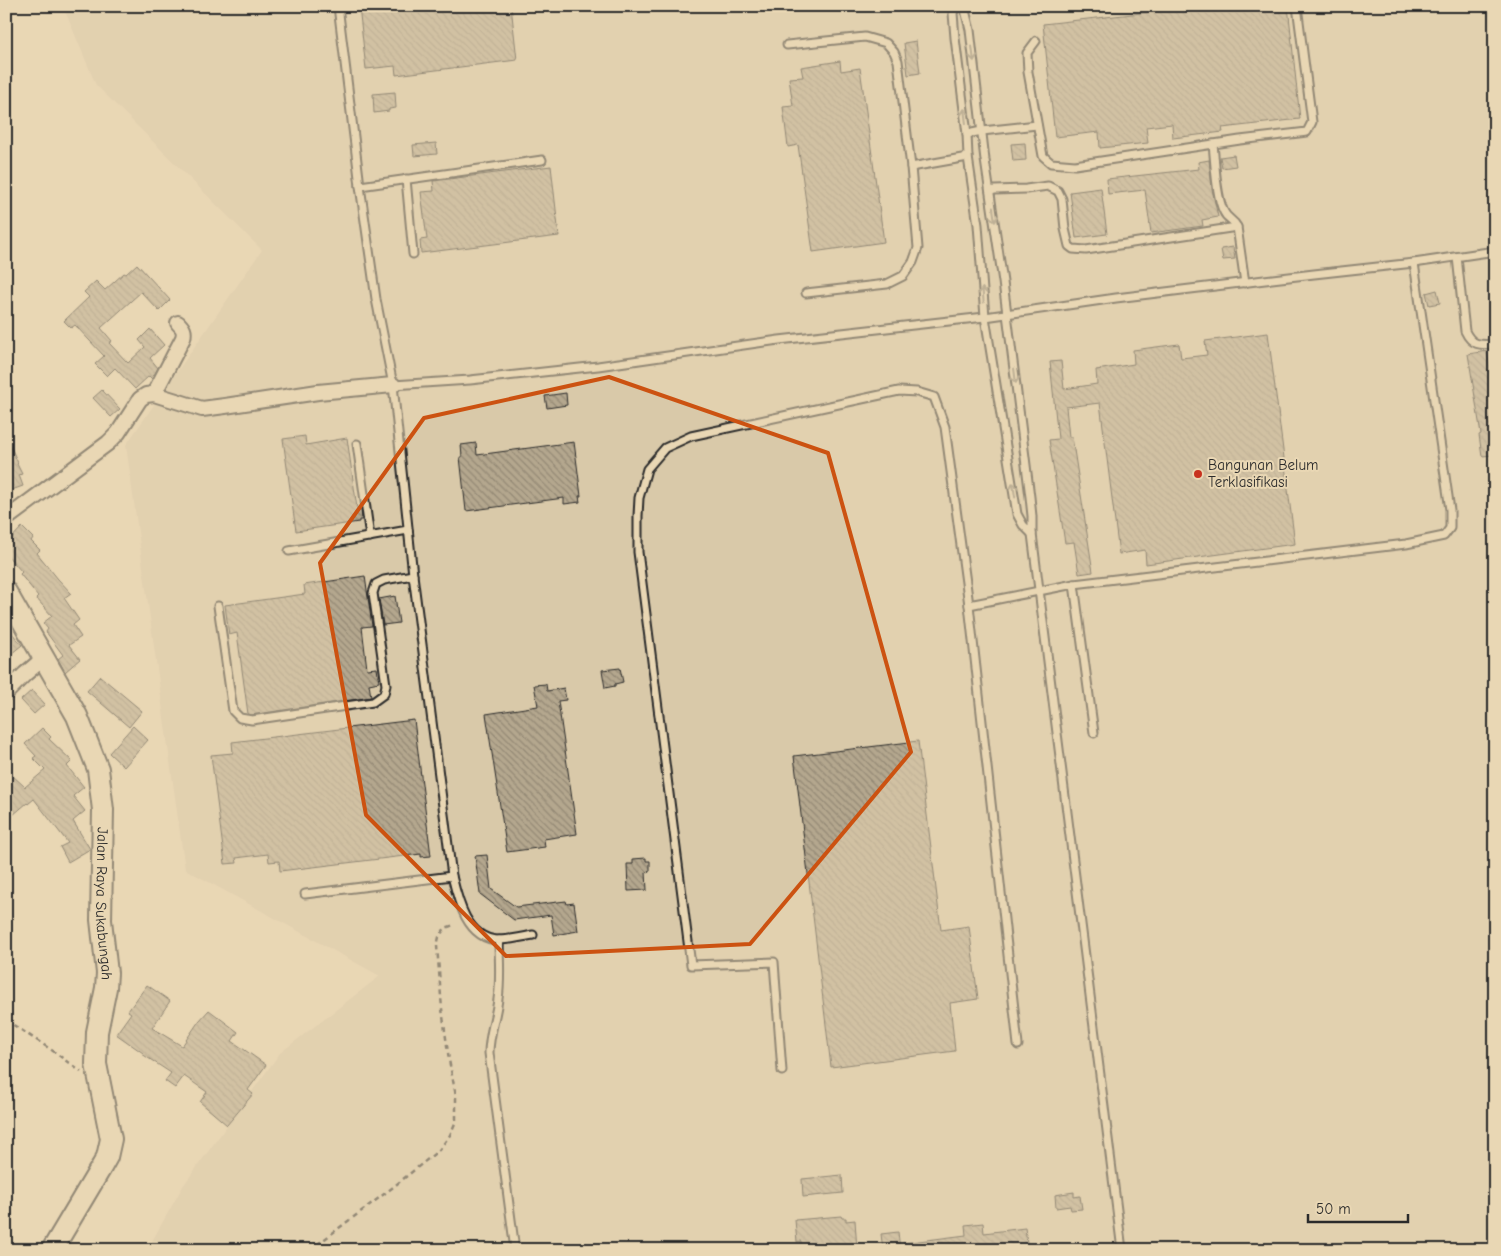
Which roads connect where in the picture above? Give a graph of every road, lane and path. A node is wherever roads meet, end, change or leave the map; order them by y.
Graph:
1 (338, 6) edge
2 (956, 6) edge
3 (964, 6) edge
4 (1297, 6) edge
5 (1036, 41) dead end
6 (787, 45) dead end
7 (1037, 125) junction
8 (982, 131) junction
9 (967, 134) junction
10 (1213, 144) junction
11 (968, 157) junction
12 (542, 160) dead end
13 (911, 167) junction
14 (406, 179) junction
15 (360, 186) junction
16 (990, 191) junction
17 (1237, 227) junction
18 (1495, 251) edge
19 (414, 254) dead end
20 (1457, 257) junction
21 (1414, 263) junction
22 (1245, 283) junction
23 (806, 293) dead end
24 (1007, 314) junction
25 (985, 317) junction
26 (178, 323) dead end
27 (1495, 344) edge
28 (393, 385) junction
29 (154, 394) junction
30 (357, 444) dead end
31 (6, 518) edge
32 (408, 530) junction
33 (1032, 534) junction
34 (370, 537) junction
35 (289, 551) dead end
36 (413, 575) junction
37 (1074, 584) junction
38 (1039, 591) junction
39 (6, 592) edge
40 (969, 605) junction
41 (218, 606) dead end
42 (44, 658) junction
43 (6, 693) edge
44 (1094, 733) dead end
45 (452, 876) junction
46 (305, 894) dead end
47 (454, 925) dead end
48 (533, 935) dead end
49 (499, 940) junction
50 (6, 1020) edge
51 (1018, 1045) dead end
52 (782, 1071) dead end
53 (100, 1087) junction
54 (52, 1250) edge
55 (310, 1250) edge
56 (516, 1250) edge
57 (1122, 1250) edge

1 - 15 lane
9 -> 2 lane
3 -> 8 lane
4 - 10 lane
5 - 7 lane
6 - 13 lane
7 - 8 lane
7 - 10 lane
8 - 9 lane
8 - 16 lane
9 - 11 lane
10 - 17 lane
11 - 13 lane
25 -> 11 lane
12 - 14 lane
13 - 23 lane
14 - 15 lane
14 - 19 lane
15 - 28 lane
16 - 17 lane
16 -> 24 lane
17 - 22 lane
18 - 20 lane
20 - 21 lane
20 - 27 lane
21 - 22 lane
21 - 37 lane
22 - 24 lane
24 - 25 lane
24 -> 33 lane
25 - 28 lane
33 -> 25 lane
26 - 29 street
28 - 29 street
28 - 32 lane
29 - 31 street
30 - 34 lane
32 - 34 lane
32 - 36 lane
33 - 38 lane
34 - 35 lane
36 - 41 lane
36 - 45 lane
37 - 38 lane
37 - 44 lane
38 - 40 lane
38 - 57 lane
39 - 42 street, Jalan Raya Sukabungah
40 - 51 lane
40 - 52 lane
42 - 43 street
42 - 53 street, Jalan Raya Sukabungah
45 - 46 lane
45 - 49 lane
47 - 55 path
48 - 49 lane
49 - 56 lane
50 - 53 path
53 - 54 street, Jalan Raya Sukabungah

